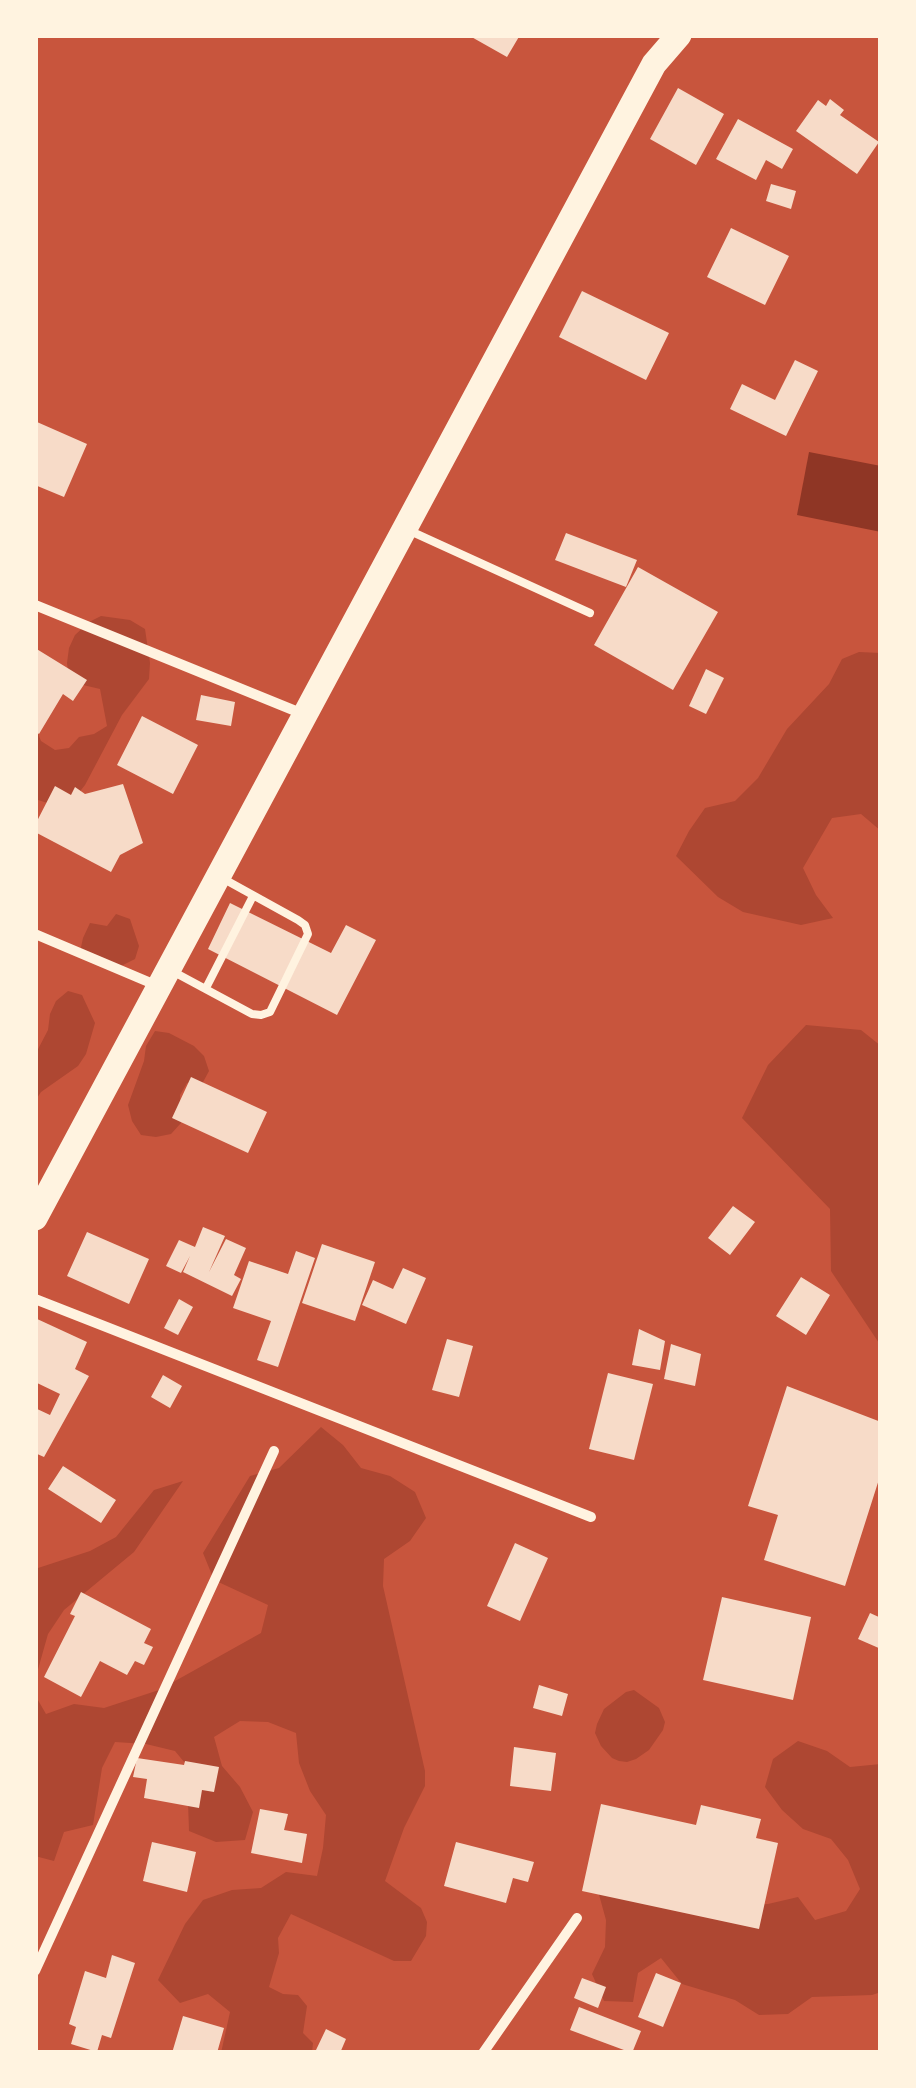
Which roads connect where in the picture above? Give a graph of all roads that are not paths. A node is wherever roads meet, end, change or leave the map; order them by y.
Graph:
1 (679, 35) edge
2 (404, 528) junction
3 (35, 605) edge
4 (590, 614) dead end
5 (304, 714) junction
6 (218, 876) junction
7 (254, 896) junction
8 (35, 934) edge
9 (164, 978) junction
10 (206, 988) junction
11 (35, 1218) edge
12 (35, 1300) edge
13 (274, 1451) dead end
14 (591, 1517) dead end
15 (576, 1918) dead end
16 (35, 1970) edge
17 (483, 2053) edge

1 - 2 main road
2 - 4 lane
2 - 5 main road
3 - 5 street
5 - 6 main road
6 - 7 lane
6 - 9 main road
7 - 10 lane
7 - 10 lane
8 - 9 street
9 - 10 lane
9 - 11 main road
12 - 14 street
13 - 16 street
15 - 17 street

